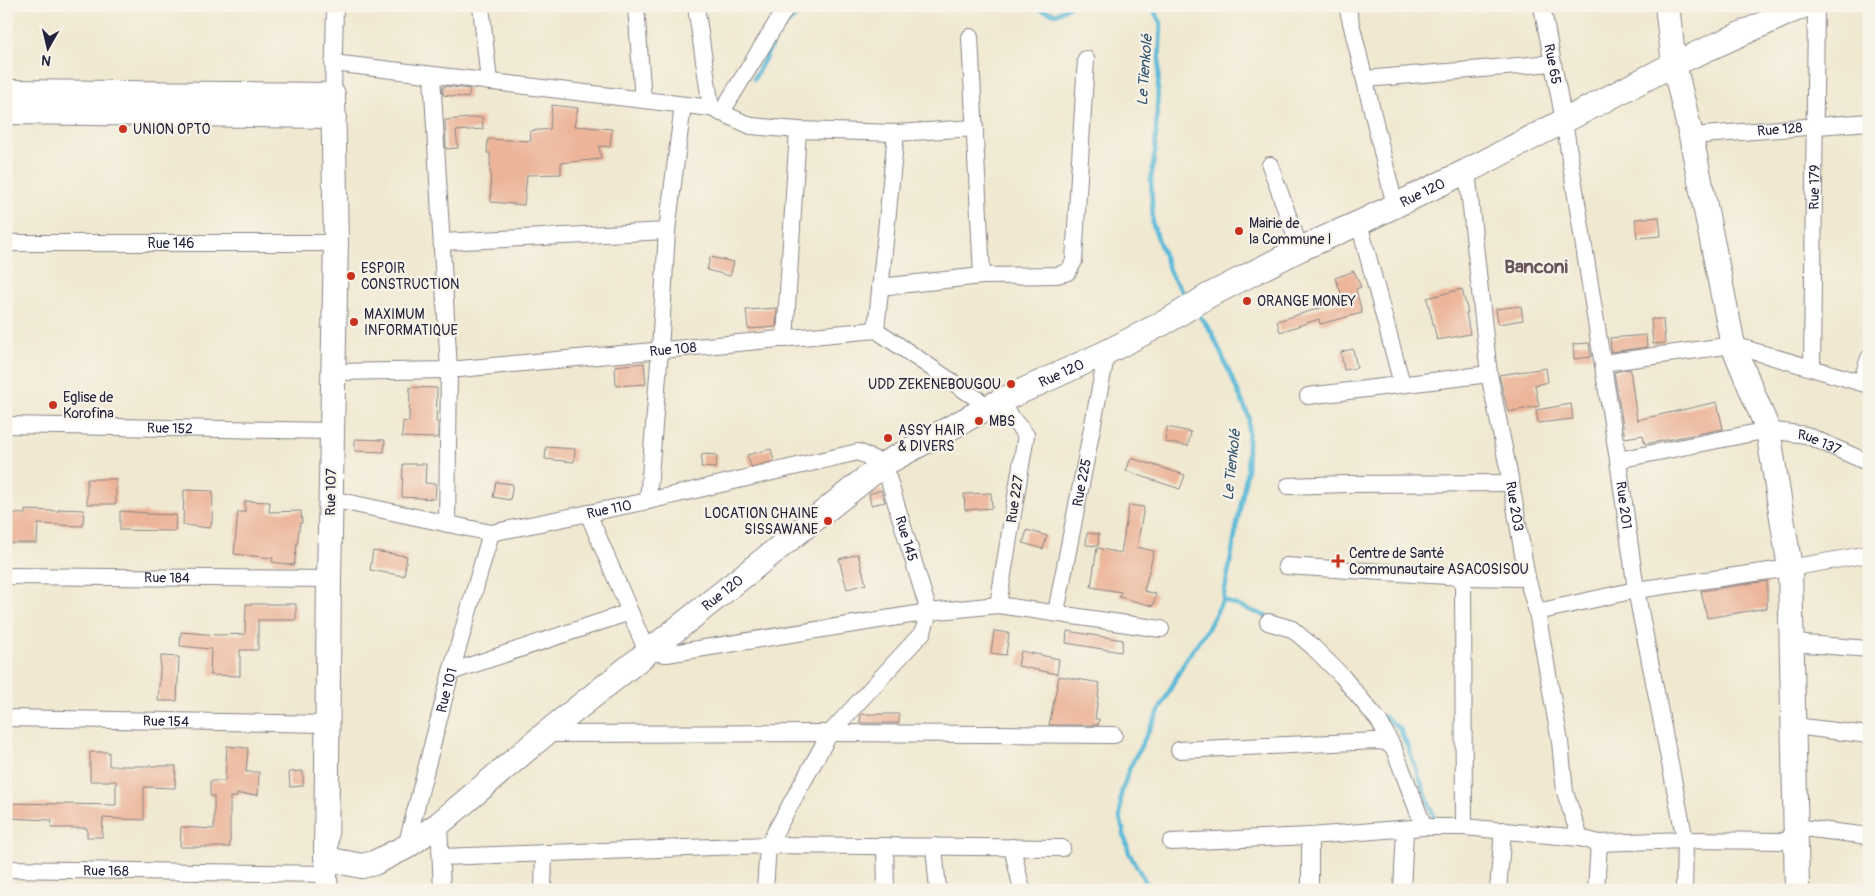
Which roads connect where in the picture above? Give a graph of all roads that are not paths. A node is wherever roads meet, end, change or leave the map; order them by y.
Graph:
1 (335, 6) edge
2 (481, 6) edge
3 (636, 6) edge
4 (696, 6) edge
5 (787, 6) edge
6 (1347, 6) edge
7 (1542, 6) edge
8 (1667, 6) edge
9 (1803, 6) edge
10 (1816, 6) edge
11 (970, 37) dead end
12 (1086, 59) dead end
13 (332, 63) junction
14 (1552, 63) junction
15 (1674, 64) junction
16 (432, 75) junction
17 (1365, 79) junction
18 (489, 82) junction
19 (6, 92) edge
20 (643, 100) junction
21 (682, 105) junction
22 (333, 106) junction
23 (716, 110) junction
24 (6, 112) edge
25 (1564, 121) junction
26 (1869, 122) edge
27 (1814, 127) junction
28 (975, 128) junction
29 (798, 130) junction
30 (896, 133) junction
31 (1691, 136) junction
32 (1270, 165) dead end
33 (1467, 171) junction
34 (1395, 206) junction
35 (1359, 223) junction
36 (667, 231) junction
37 (442, 242) junction
38 (6, 243) edge
39 (336, 243) junction
40 (1300, 249) junction
41 (982, 276) junction
42 (880, 287) junction
43 (876, 330) junction
44 (784, 339) junction
45 (1733, 345) junction
46 (660, 350) junction
47 (1107, 352) junction
48 (1869, 358) edge
49 (1603, 363) junction
50 (1812, 368) junction
51 (450, 370) junction
52 (333, 372) junction
53 (1489, 374) junction
54 (1865, 383) edge
55 (1402, 384) junction
56 (1308, 396) dead end
57 (994, 404) junction
58 (6, 425) edge
59 (1768, 430) junction
60 (332, 432) junction
61 (1618, 460) junction
62 (1869, 462) edge
63 (884, 464) junction
64 (1511, 483) junction
65 (1288, 486) dead end
66 (330, 499) junction
67 (648, 501) junction
68 (588, 513) junction
69 (447, 524) junction
70 (491, 533) junction
71 (1869, 554) edge
72 (1286, 566) dead end
73 (1790, 568) junction
74 (6, 576) edge
75 (329, 578) junction
76 (1463, 578) junction
77 (1527, 578) junction
78 (1636, 590) junction
79 (998, 605) junction
80 (630, 612) junction
81 (929, 612) junction
82 (1056, 612) junction
83 (1537, 612) junction
84 (1268, 622) dead end
85 (1161, 629) dead end
86 (1793, 643) junction
87 (1869, 649) edge
88 (647, 652) junction
89 (451, 672) junction
90 (6, 718) edge
91 (327, 724) junction
92 (1794, 726) junction
93 (830, 733) junction
94 (545, 734) junction
95 (1114, 735) dead end
96 (1869, 735) edge
97 (1394, 749) junction
98 (1179, 750) dead end
99 (439, 824) junction
100 (1464, 826) junction
101 (1424, 827) junction
102 (1405, 830) junction
103 (1503, 830) junction
104 (1796, 834) junction
105 (1310, 836) junction
106 (1869, 836) edge
107 (1580, 838) junction
108 (1686, 840) junction
109 (1171, 842) dead end
110 (1599, 843) junction
111 (768, 845) junction
112 (885, 846) junction
113 (934, 846) junction
114 (1012, 847) junction
115 (1062, 848) dead end
116 (398, 851) junction
117 (544, 853) junction
118 (442, 857) junction
119 (6, 869) edge
120 (327, 874) edge
121 (442, 890) edge
122 (543, 890) edge
123 (765, 890) edge
124 (886, 890) edge
125 (938, 890) edge
126 (1022, 890) edge
127 (1310, 890) edge
128 (1402, 890) edge
129 (1498, 890) edge
130 (1596, 890) edge
131 (1684, 890) edge
132 (1797, 890) edge

1 - 13 street
2 - 18 street
3 - 20 street
4 - 23 street
5 - 23 street
6 - 17 street
7 - 14 street, Rue 65
8 - 15 main road
9 - 15 main road, Rue 120
10 - 27 street, Rue 179
11 - 28 street
12 - 41 street
13 - 16 street
13 - 22 street
14 - 17 street
14 - 25 street, Rue 65
15 - 25 main road, Rue 120
15 - 31 main road
16 - 18 street
16 - 37 street
17 - 34 street
18 - 20 street
19 - 22 main road
20 - 21 street
21 - 23 street
21 - 36 street
22 - 24 main road
22 - 39 main road, Rue 107
23 - 29 street
25 - 33 main road, Rue 120
25 - 49 street, Rue 201
26 - 27 street, Rue 128
27 - 31 street, Rue 128
27 - 50 street, Rue 179
28 - 30 street
28 - 41 street
29 - 30 street
29 - 44 street
30 - 42 street
31 - 45 main road
32 - 40 street
33 - 34 main road, Rue 120
33 - 53 street, Rue 203
34 - 35 main road, Rue 120
35 - 40 main road, Rue 120
35 - 55 street
36 - 37 street
36 - 46 street
37 - 51 street
38 - 39 street, Rue 146
39 - 52 main road, Rue 107
40 - 47 main road, Rue 120
41 - 42 street
42 - 43 street
43 - 44 street, Rue 108
43 - 57 street
44 - 46 street, Rue 108
45 - 49 street
45 - 50 street
45 - 59 main road
46 - 51 street, Rue 108
46 - 67 street
47 - 57 main road, Rue 120
47 - 82 street, Rue 225
48 - 54 street
49 - 61 street, Rue 201
50 - 54 street
51 - 52 street, Rue 108
51 - 69 street
52 - 60 main road, Rue 107
53 - 55 street
53 - 64 street, Rue 203
55 - 56 street
57 - 63 main road, Rue 120
57 - 79 street, Rue 227
58 - 60 street, Rue 152
59 - 61 street, Rue 137
59 - 62 street, Rue 137
59 - 73 main road
60 - 66 main road, Rue 107
61 - 78 street, Rue 201
63 - 67 street, Rue 110
63 - 81 street, Rue 145
63 - 88 main road, Rue 120
64 - 65 street
64 - 77 street, Rue 203
66 - 69 street, Rue 110
66 - 75 main road, Rue 107
67 - 68 street, Rue 110
68 - 70 street, Rue 110
68 - 80 street
69 - 70 street, Rue 110
70 - 89 street, Rue 101
71 - 73 street
72 - 76 street
73 - 78 street
73 - 86 main road
74 - 75 street, Rue 184
75 - 91 main road, Rue 107
76 - 77 street
76 - 100 street
77 - 83 street, Rue 203
78 - 83 street
78 - 108 street, Rue 201
79 - 81 street
79 - 82 street
80 - 88 street
80 - 89 street
81 - 88 street
81 - 93 street
82 - 85 street
83 - 107 street, Rue 203
84 - 97 street
86 - 87 street
86 - 92 main road
88 - 94 main road, Rue 120
89 - 116 street, Rue 101
90 - 91 street, Rue 154
91 - 120 main road, Rue 107
92 - 96 street
92 - 104 main road
93 - 94 street
93 - 95 street
93 - 111 street
94 - 99 main road, Rue 120
97 - 98 street
97 - 101 street
99 - 116 main road, Rue 120
99 - 118 street
100 - 101 street
100 - 103 street
101 - 102 street
102 - 105 street
102 - 128 street
103 - 107 street
103 - 129 street
104 - 106 street
104 - 108 street
104 - 132 main road
105 - 109 street
105 - 127 street
107 - 110 street
108 - 110 street
108 - 131 street, Rue 201
110 - 130 street
111 - 112 street
111 - 117 street
111 - 123 street
112 - 113 street
112 - 124 street
113 - 114 street
113 - 125 street
114 - 115 street
114 - 126 street
116 - 120 main road, Rue 120
117 - 118 street
117 - 122 street
118 - 121 street
119 - 120 street, Rue 168

